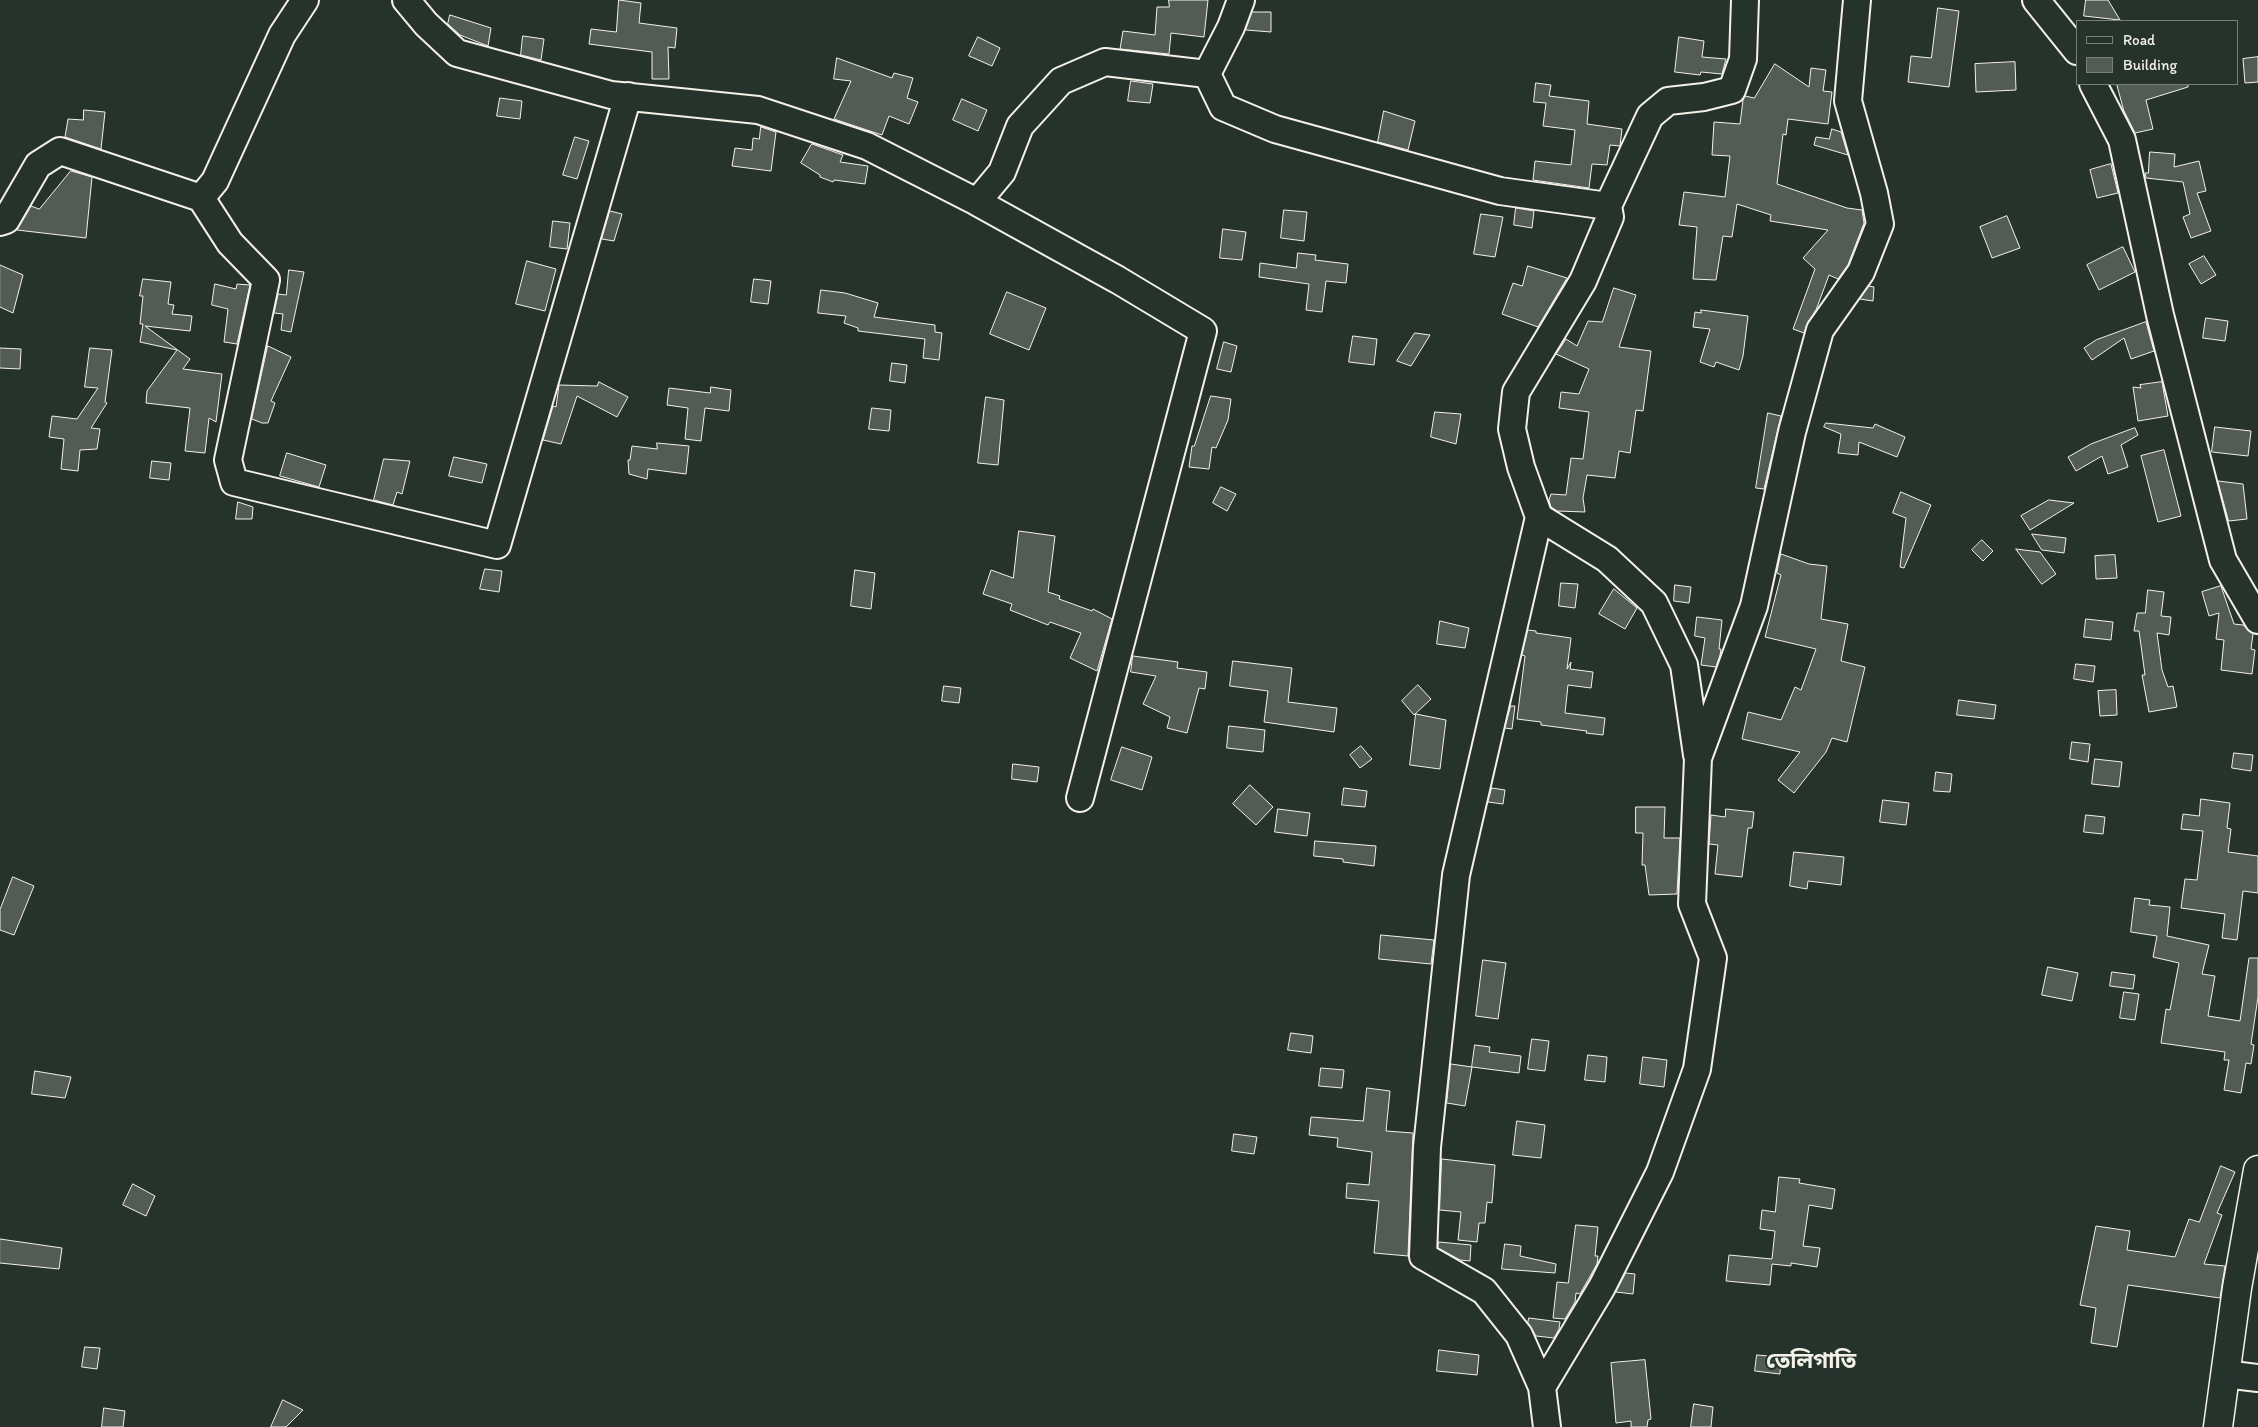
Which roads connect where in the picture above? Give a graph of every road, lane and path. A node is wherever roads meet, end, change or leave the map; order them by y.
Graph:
1 (305, 0) edge
2 (406, 0) edge
3 (1241, 0) edge
4 (1745, 0) edge
5 (1857, 0) edge
6 (2036, 0) edge
7 (2076, 50) edge
8 (1207, 74) junction
9 (2094, 85) edge
10 (628, 96) junction
11 (201, 198) junction
12 (978, 202) junction
13 (1608, 206) junction
14 (0, 222) edge
15 (1539, 516) junction
16 (2258, 620) edge
17 (1698, 758) junction
18 (1080, 798) dead end
19 (2258, 1170) edge
20 (2225, 1374) junction
21 (2258, 1378) edge
22 (1542, 1387) junction
23 (1546, 1427) edge
24 (2218, 1427) edge

1 - 11 street
2 - 10 street
3 - 8 street
4 - 13 street
5 - 17 street
6 - 7 street
8 - 12 street
8 - 13 street
9 - 16 street
10 - 11 street
10 - 12 street
11 - 14 street
12 - 18 street
13 - 15 street
15 - 17 street
15 - 22 street
17 - 22 street
19 - 20 main road
20 - 21 street
20 - 24 main road
22 - 23 street

